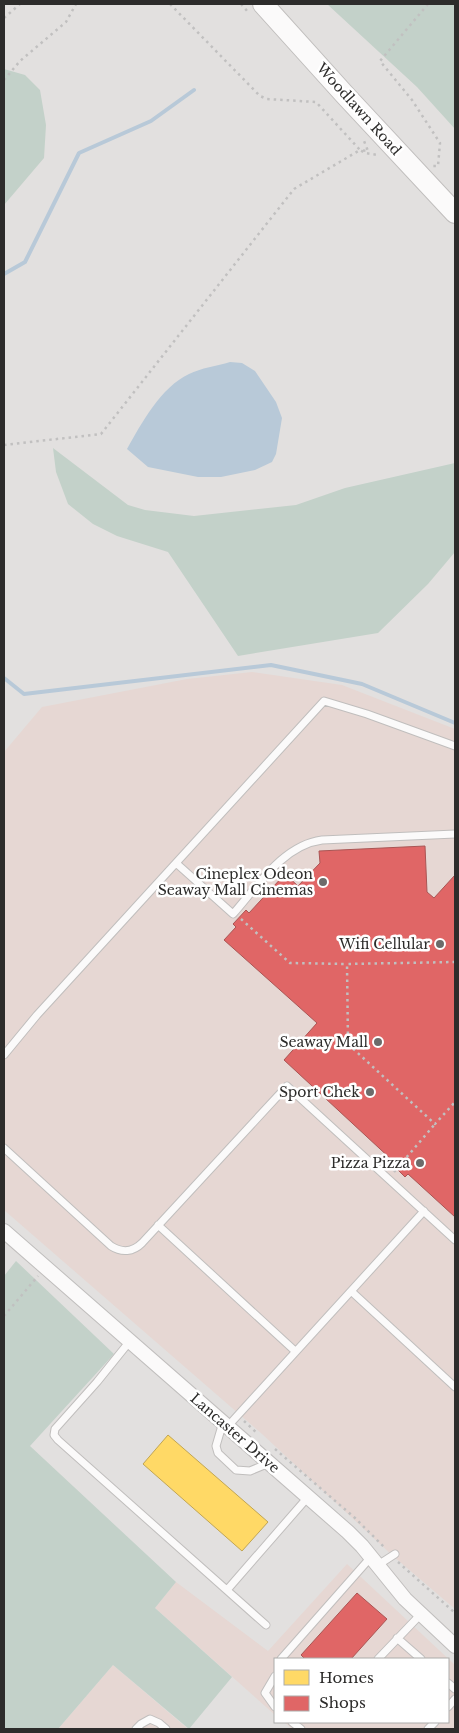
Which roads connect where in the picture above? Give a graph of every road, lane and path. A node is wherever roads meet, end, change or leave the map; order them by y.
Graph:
1 (20, 4) edge
2 (76, 4) edge
3 (170, 4) edge
4 (264, 4) edge
5 (428, 4) edge
6 (4, 18) edge
7 (4, 80) edge
8 (359, 136) dead end
9 (360, 150) junction
10 (380, 156) dead end
11 (431, 167) dead end
12 (455, 213) edge
13 (4, 445) edge
14 (455, 746) edge
15 (455, 834) edge
16 (176, 863) junction
17 (233, 914) junction
18 (455, 962) edge
19 (347, 964) junction
20 (4, 1055) edge
21 (455, 1102) edge
22 (435, 1124) junction
23 (4, 1148) edge
24 (388, 1178) junction
25 (424, 1211) junction
26 (158, 1226) junction
27 (4, 1231) edge
28 (455, 1240) edge
29 (45, 1268) junction
30 (351, 1291) junction
31 (4, 1316) edge
32 (130, 1341) junction
33 (295, 1351) junction
34 (455, 1387) edge
35 (225, 1424) junction
36 (270, 1463) junction
37 (308, 1497) junction
38 (395, 1554) dead end
39 (374, 1561) junction
40 (226, 1590) junction
41 (421, 1614) junction
42 (266, 1625) dead end
43 (398, 1638) junction
44 (455, 1646) edge
45 (282, 1658) edge
46 (379, 1658) edge
47 (420, 1658) edge
48 (274, 1677) edge
49 (274, 1706) edge
50 (136, 1729) edge
51 (166, 1729) edge

1 - 6 path
2 - 7 path
3 - 9 path
4 - 12 main road, Woodlawn Road
5 - 11 path
8 - 9 path
9 - 10 path
9 - 13 path
14 - 16 lane
15 - 17 lane
16 - 17 lane
16 - 20 lane
17 - 19 path
18 - 19 path
19 - 22 path
21 - 22 path
22 - 24 path
23 - 26 lane
24 - 25 lane
24 - 26 lane
25 - 28 lane
25 - 30 lane
26 - 33 lane
27 - 29 street, Lancaster Drive
29 - 31 path
29 - 32 street, Lancaster Drive
30 - 33 lane
30 - 34 lane
32 - 35 street, Lancaster Drive
32 - 40 lane
33 - 35 lane
35 - 36 street, Lancaster Drive
35 - 36 lane
36 - 37 street, Lancaster Drive
37 - 39 street, Lancaster Drive
37 - 40 lane
38 - 39 lane
39 - 41 street, Lancaster Drive
39 - 45 lane
40 - 42 lane
41 - 43 lane
41 - 44 street, Lancaster Drive
43 - 46 lane
43 - 47 lane
48 - 49 lane
50 - 51 lane

